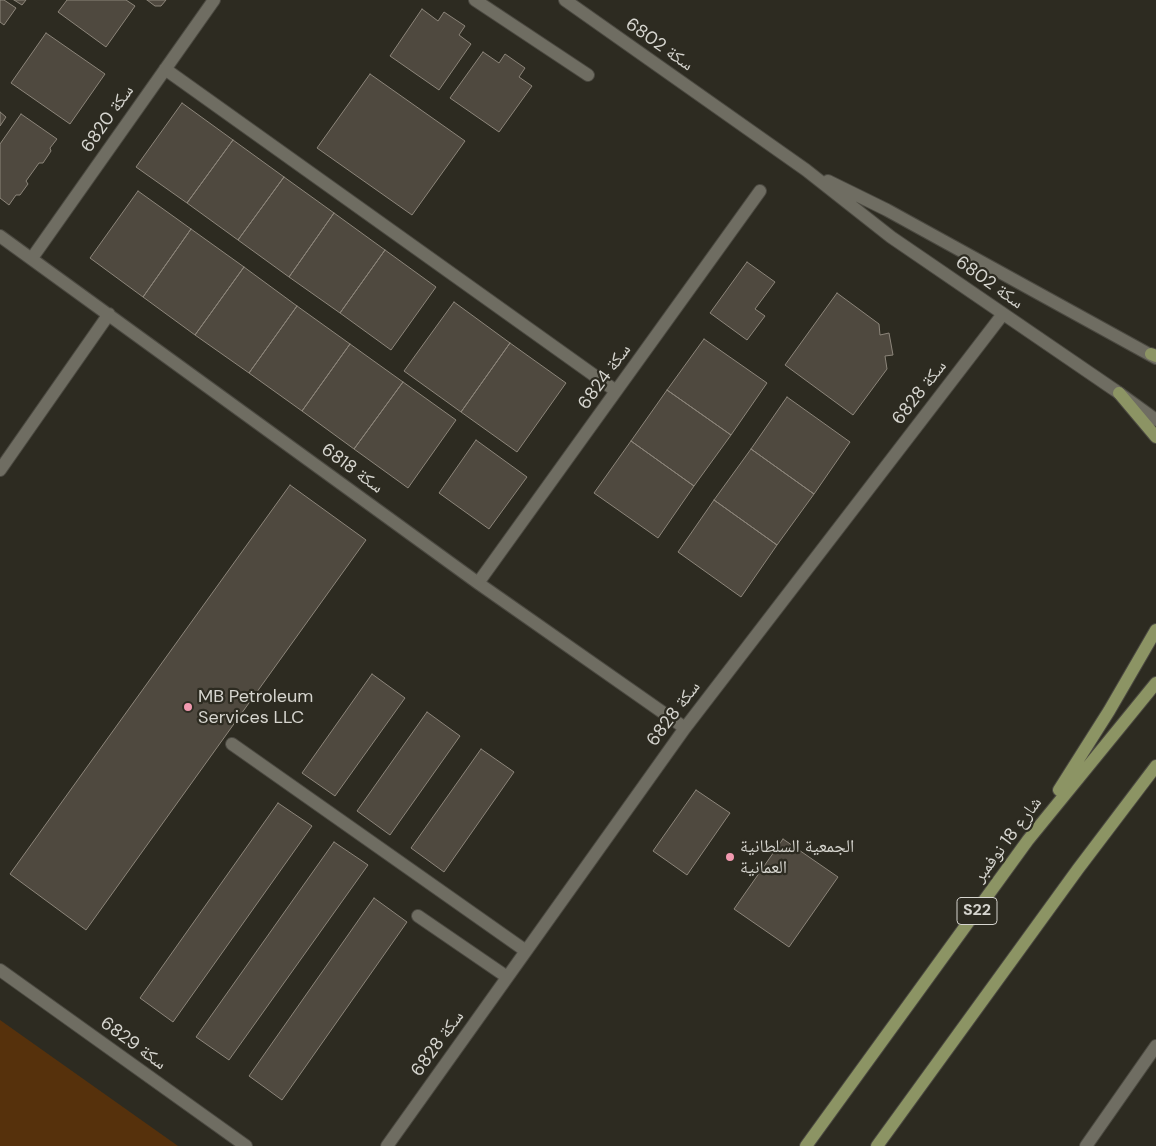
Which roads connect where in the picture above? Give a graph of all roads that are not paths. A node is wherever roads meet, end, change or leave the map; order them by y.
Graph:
1 (214, 0) edge
2 (475, 0) edge
3 (565, 0) edge
4 (165, 69) junction
5 (588, 75) dead end
6 (806, 170) junction
7 (760, 191) dead end
8 (0, 236) edge
9 (32, 258) junction
10 (109, 314) junction
11 (1003, 314) junction
12 (1154, 356) edge
13 (616, 391) junction
14 (1119, 393) junction
15 (1156, 420) edge
16 (1156, 437) edge
17 (0, 470) edge
18 (478, 583) junction
19 (1156, 630) edge
20 (1156, 682) edge
21 (685, 728) junction
22 (232, 744) dead end
23 (1156, 766) edge
24 (1028, 840) junction
25 (418, 916) dead end
26 (526, 951) junction
27 (0, 970) edge
28 (507, 977) junction
29 (1156, 1046) edge
30 (246, 1146) edge
31 (387, 1146) edge
32 (806, 1146) edge
33 (877, 1146) edge
34 (1086, 1146) edge

1 - 4 street, سكة 6820
2 - 5 street
3 - 6 street, سكة 6802
4 - 9 street, سكة 6820
4 - 13 street
6 - 11 street, سكة 6802
6 - 12 street, سكة 6802
7 - 13 street, سكة 6824
8 - 9 street, سكة 6818
9 - 10 street, سكة 6818
10 - 17 street
10 - 18 street, سكة 6818
11 - 14 street, سكة 6802
11 - 21 street, سكة 6828
13 - 18 street, سكة 6824
14 - 15 street, سكة 6802
14 - 16 main road
18 - 21 street, سكة 6818
19 - 24 main road
20 - 24 main road, شارع 18 نوفمبر / S22
21 - 26 street, سكة 6828
22 - 26 street
23 - 33 main road
24 - 32 main road, شارع 18 نوفمبر / S22
25 - 28 street
26 - 28 street, سكة 6828
27 - 30 street, سكة 6829
28 - 31 street, سكة 6828
29 - 34 street

